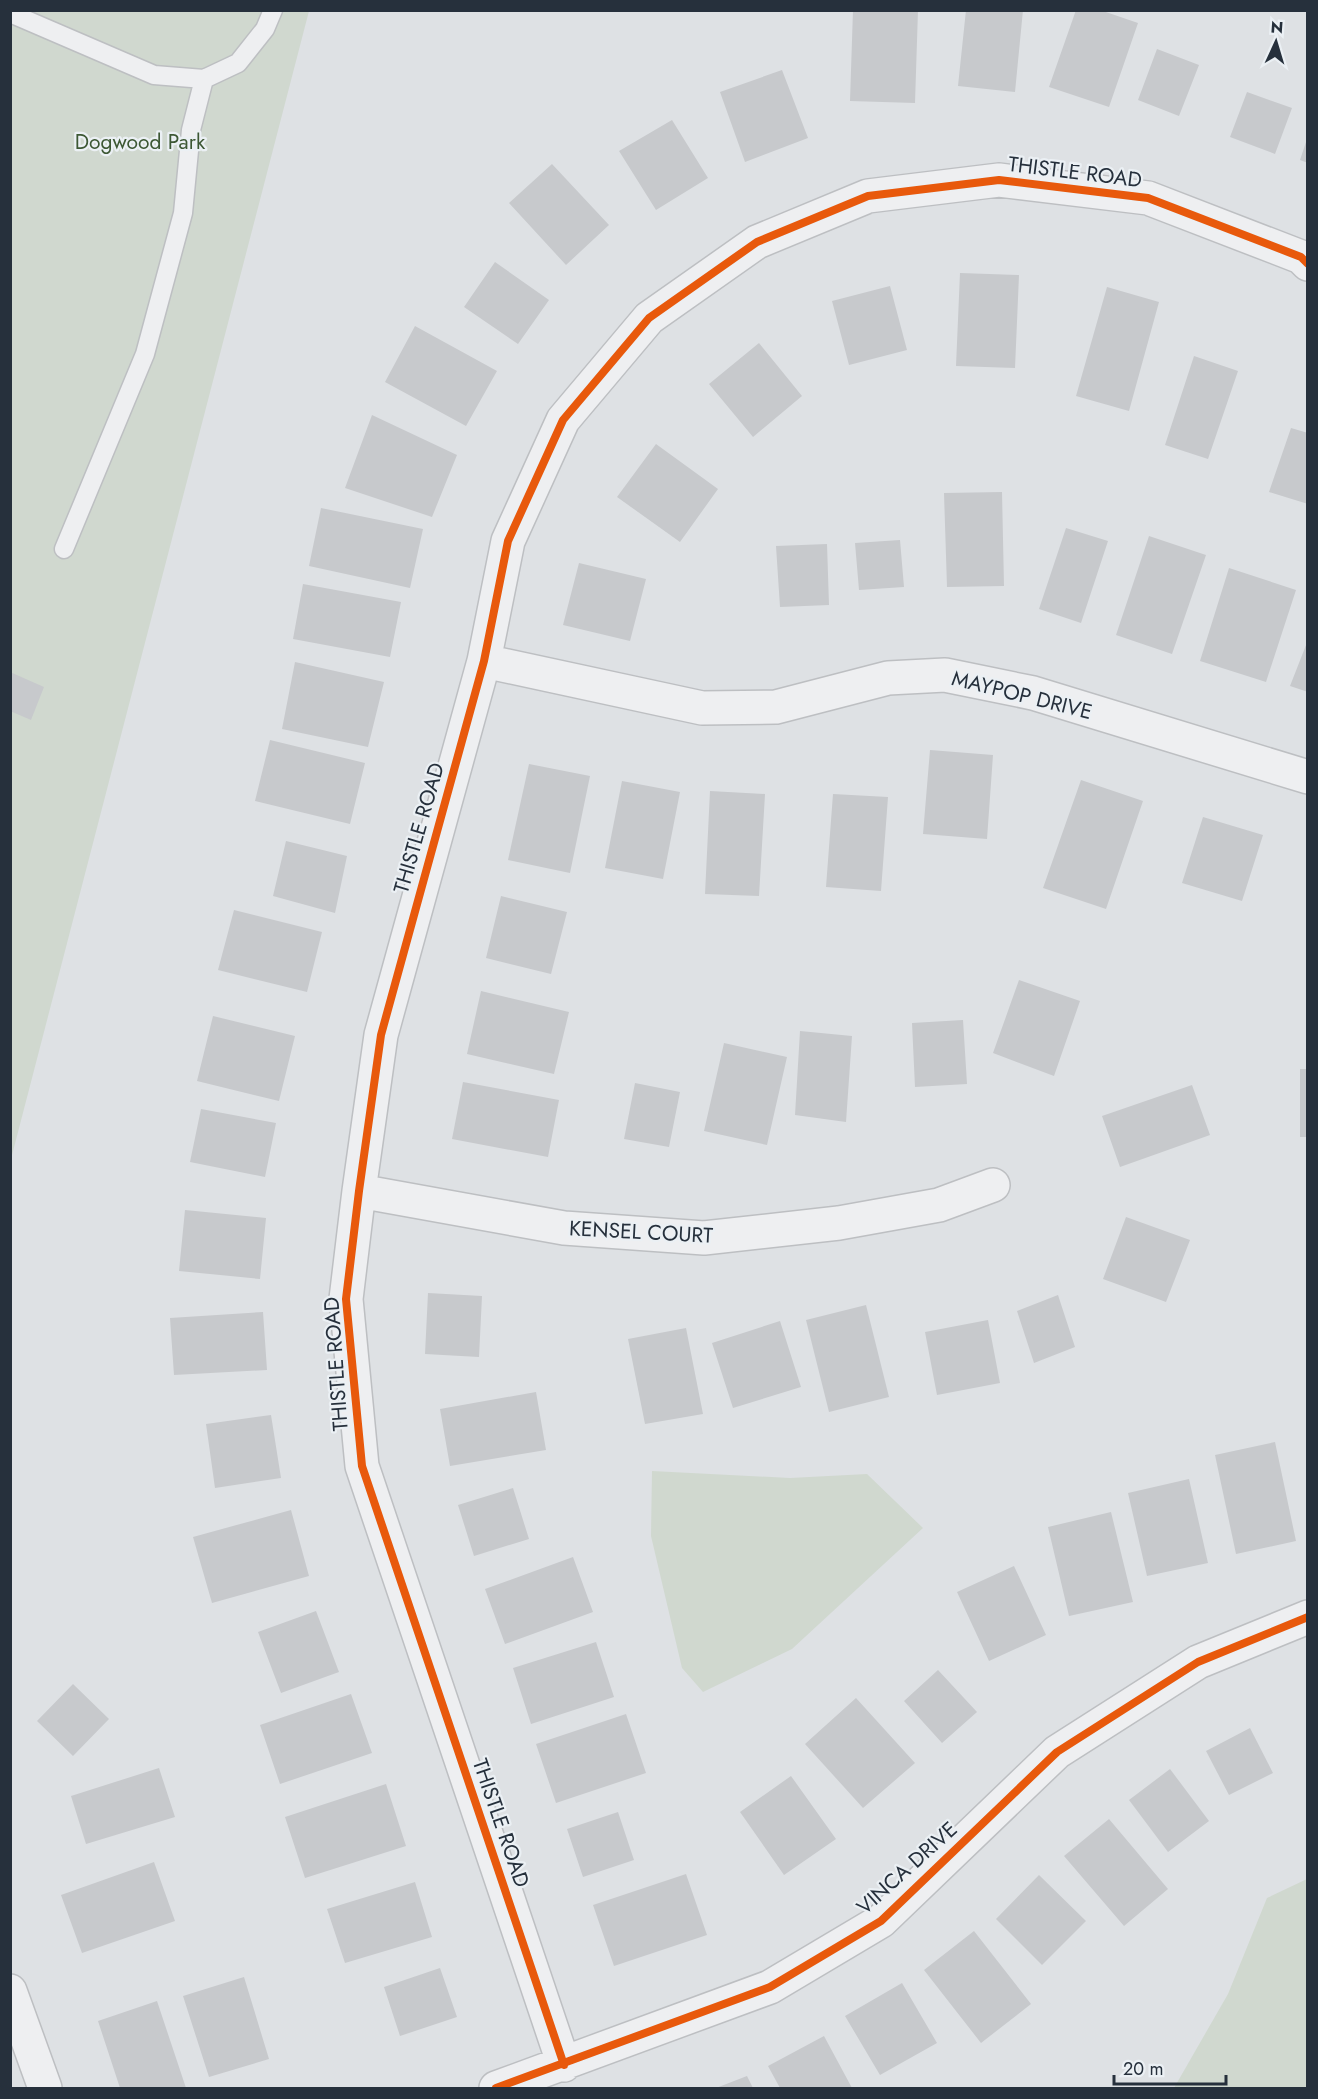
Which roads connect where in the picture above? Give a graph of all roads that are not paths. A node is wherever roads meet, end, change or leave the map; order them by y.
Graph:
1 (273, 10) edge
2 (10, 13) edge
3 (204, 79) junction
4 (1308, 264) edge
5 (64, 549) dead end
6 (484, 661) junction
7 (1308, 777) edge
8 (993, 1185) dead end
9 (359, 1191) junction
10 (1308, 1617) edge
11 (10, 1991) edge
12 (564, 2065) junction
13 (45, 2088) edge
14 (496, 2088) edge

1 - 3 lane
2 - 3 lane
3 - 5 lane
4 - 6 street, THISTLE ROAD
6 - 7 street, MAYPOP DRIVE
6 - 9 street, THISTLE ROAD
8 - 9 street, KENSEL COURT
9 - 12 street, THISTLE ROAD
10 - 12 street, VINCA DRIVE
11 - 13 street
12 - 14 street, VINCA DRIVE

